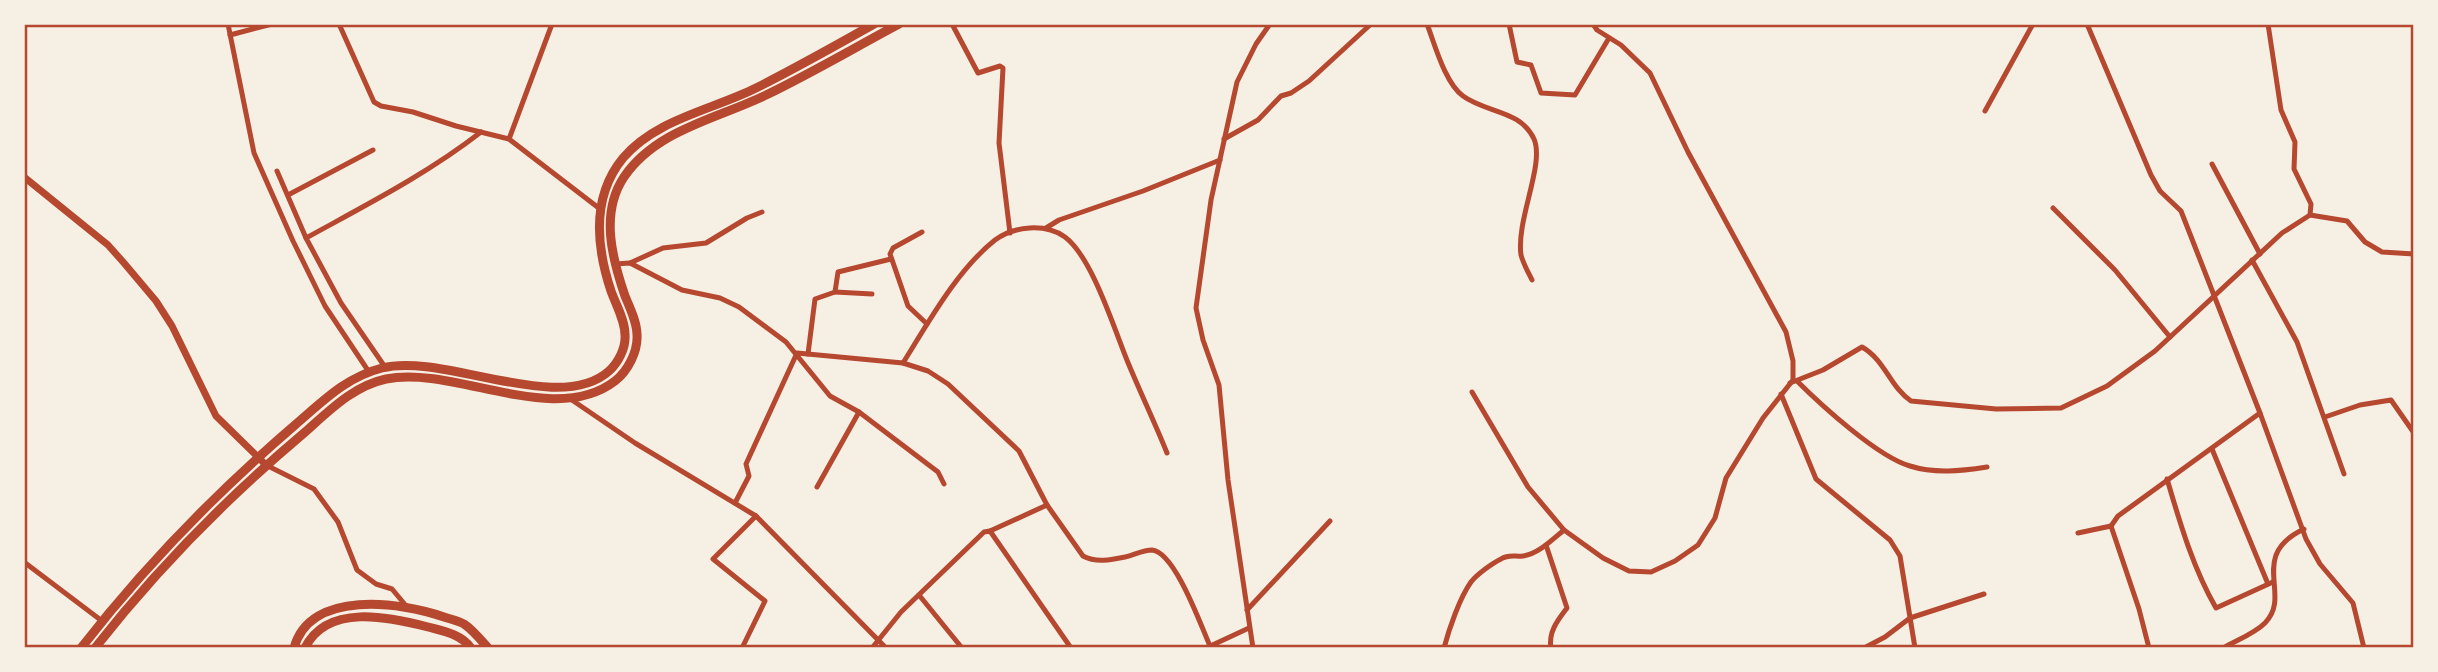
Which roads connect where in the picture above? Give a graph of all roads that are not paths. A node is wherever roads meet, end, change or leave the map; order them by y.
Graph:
1 (228, 24) edge
2 (272, 24) edge
3 (338, 24) edge
4 (552, 24) edge
5 (874, 24) edge
6 (899, 24) edge
7 (952, 24) edge
8 (1270, 24) edge
9 (1371, 24) edge
10 (1427, 24) edge
11 (1509, 24) edge
12 (1593, 24) edge
13 (2033, 24) edge
14 (2087, 24) edge
15 (2268, 24) edge
16 (230, 35) junction
17 (1609, 38) junction
18 (1985, 111) dead end
19 (481, 132) junction
20 (509, 139) junction
21 (1224, 139) junction
22 (373, 150) dead end
23 (1220, 160) junction
24 (2212, 164) dead end
25 (277, 171) dead end
26 (24, 177) edge
27 (288, 195) junction
28 (2053, 208) dead end
29 (600, 209) junction
30 (761, 212) dead end
31 (2310, 215) junction
32 (1046, 228) junction
33 (922, 232) dead end
34 (1010, 233) junction
35 (306, 238) junction
36 (2260, 254) junction
37 (2413, 254) edge
38 (891, 259) junction
39 (2252, 260) junction
40 (630, 263) junction
41 (615, 264) junction
42 (1532, 280) dead end
43 (835, 292) junction
44 (872, 294) dead end
45 (2214, 295) junction
46 (927, 324) junction
47 (2170, 337) junction
48 (797, 352) junction
49 (808, 354) junction
50 (903, 363) junction
51 (385, 367) junction
52 (369, 372) junction
53 (1793, 382) junction
54 (523, 384) junction
55 (1472, 392) dead end
56 (1782, 394) junction
57 (522, 396) junction
58 (569, 398) junction
59 (859, 412) junction
60 (2260, 413) junction
61 (2325, 417) junction
62 (2413, 433) edge
63 (2212, 449) junction
64 (1167, 453) dead end
65 (258, 457) junction
66 (266, 465) junction
67 (1987, 467) dead end
68 (2344, 474) dead end
69 (2167, 480) junction
70 (944, 484) dead end
71 (817, 487) dead end
72 (735, 503) junction
73 (1047, 505) junction
74 (756, 516) junction
75 (1330, 521) dead end
76 (2111, 526) junction
77 (2304, 529) junction
78 (1564, 530) junction
79 (990, 531) junction
80 (2078, 533) dead end
81 (1546, 545) junction
82 (24, 562) edge
83 (2270, 583) junction
84 (1984, 594) dead end
85 (919, 595) junction
86 (409, 608) junction
87 (1247, 610) junction
88 (1910, 618) junction
89 (102, 621) junction
90 (1249, 628) junction
91 (879, 639) junction
92 (1208, 647) edge
93 (81, 648) edge
94 (95, 648) edge
95 (294, 648) edge
96 (305, 648) edge
97 (471, 648) edge
98 (488, 648) edge
99 (742, 648) edge
100 (872, 648) edge
101 (886, 648) edge
102 (962, 648) edge
103 (1071, 648) edge
104 (1253, 648) edge
105 (1444, 648) edge
106 (1551, 648) edge
107 (1864, 648) edge
108 (1915, 648) edge
109 (2149, 648) edge
110 (2223, 648) edge
111 (2364, 648) edge

1 - 16 street
2 - 16 street
3 - 19 street
4 - 20 street
5 - 29 highway
6 - 41 highway
7 - 34 street
8 - 21 street
9 - 21 street
10 - 42 street
11 - 17 street
12 - 17 street
13 - 18 street
14 - 45 street
15 - 31 street
16 - 52 street
17 - 53 street
19 - 20 street
19 - 35 street
20 - 29 street
21 - 23 street
22 - 27 street
23 - 32 street
23 - 87 street
24 - 36 street
25 - 27 street
26 - 65 street
27 - 35 street
28 - 47 street
29 - 54 highway
30 - 40 street
31 - 36 street
31 - 37 street
32 - 34 street
32 - 64 street
33 - 38 street
34 - 46 street
35 - 51 street
36 - 39 street
38 - 43 street
38 - 46 street
39 - 45 street
39 - 61 street
40 - 41 street
40 - 48 street
41 - 58 highway
43 - 44 street
43 - 49 street
45 - 47 street
45 - 60 street
46 - 50 street
47 - 53 street
48 - 49 street
48 - 59 street
48 - 72 street
49 - 50 street
50 - 73 street
51 - 52 highway
51 - 54 highway
52 - 65 highway
53 - 56 street
53 - 67 street
54 - 57 highway
55 - 78 street
56 - 78 street
56 - 88 street
57 - 58 highway
57 - 66 highway
58 - 72 street
59 - 70 street
59 - 71 street
60 - 63 street
60 - 77 street
61 - 62 street
61 - 68 street
63 - 69 street
63 - 83 street
65 - 66 street
65 - 89 highway
66 - 86 street
66 - 94 highway
69 - 76 street
69 - 83 street
72 - 74 street
73 - 79 street
73 - 92 street
74 - 91 street
74 - 99 street
75 - 87 street
76 - 80 street
76 - 109 street
77 - 83 street
77 - 111 street
78 - 81 street
79 - 85 street
79 - 103 street
81 - 105 street
81 - 106 street
82 - 89 street
83 - 110 street
84 - 88 street
85 - 91 street
85 - 102 street
86 - 95 highway
86 - 98 highway
87 - 90 street
88 - 107 street
88 - 108 street
89 - 93 highway
90 - 92 street
90 - 104 street
91 - 100 street
91 - 101 street
96 - 97 highway

